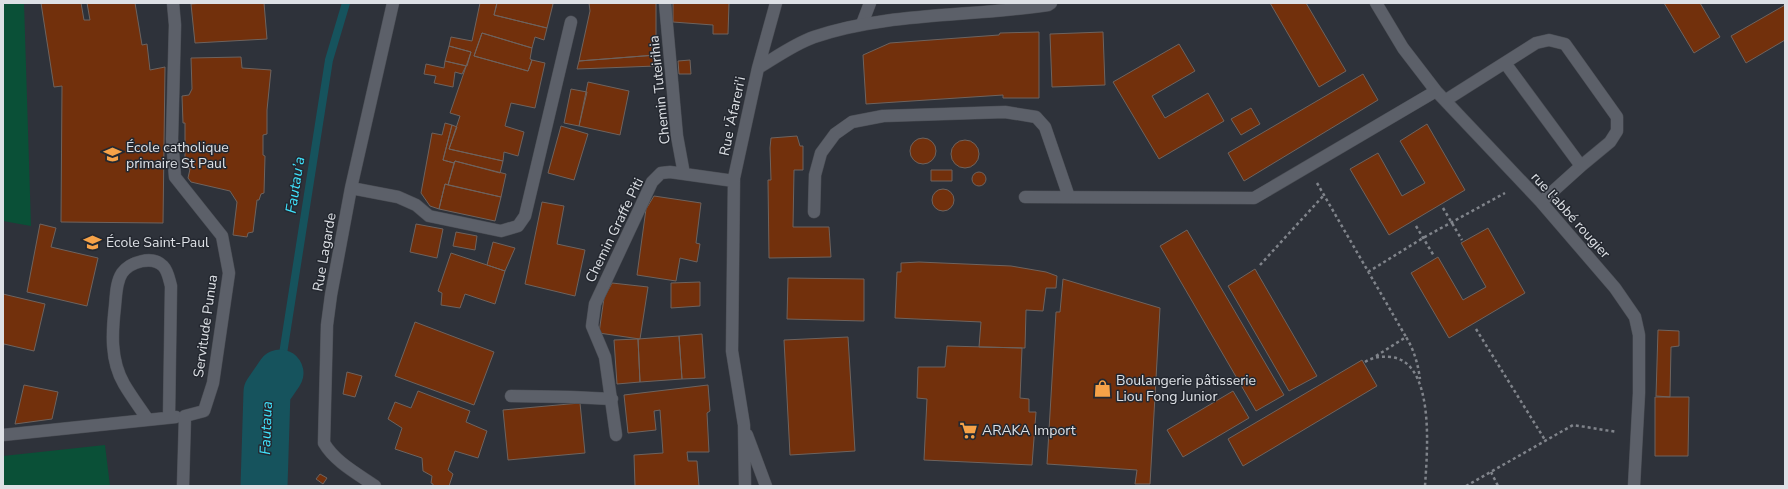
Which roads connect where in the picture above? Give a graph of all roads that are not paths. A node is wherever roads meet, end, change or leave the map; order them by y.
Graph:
1 (173, 3) edge
2 (393, 3) edge
3 (665, 3) edge
4 (776, 3) edge
5 (870, 3) edge
6 (1051, 3) edge
7 (1376, 3) edge
8 (571, 22) dead end
9 (862, 24) junction
10 (1505, 63) junction
11 (758, 68) junction
12 (1436, 91) junction
13 (1446, 100) junction
14 (1581, 166) junction
15 (684, 174) junction
16 (734, 180) junction
17 (351, 188) junction
18 (1025, 197) dead end
19 (1069, 197) junction
20 (1541, 202) junction
21 (814, 212) dead end
22 (511, 396) dead end
23 (612, 400) junction
24 (185, 416) junction
25 (169, 417) junction
26 (148, 420) junction
27 (744, 425) junction
28 (3, 435) edge
29 (616, 435) dead end
30 (183, 486) edge
31 (375, 486) edge
32 (745, 486) edge
33 (766, 486) edge
34 (1634, 486) edge

1 - 24 street, Servitude Punua
2 - 17 street, Rue Lagarde
3 - 15 street, Chemin Tuteirihia
4 - 11 street
5 - 9 street
6 - 9 street, Rue 'Āfareri'i
7 - 12 street, rue l'abbé rougier
8 - 17 street
9 - 11 street, Rue 'Āfareri'i
10 - 13 street
10 - 14 street
10 - 14 street
11 - 16 street, Rue 'Āfareri'i
12 - 13 street, rue l'abbé rougier
12 - 19 street
13 - 20 street, rue l'abbé rougier
14 - 20 street
15 - 16 street, Chemin Graffe Piti
15 - 23 street, Chemin Graffe Piti
16 - 27 street, Rue 'Āfareri'i
17 - 31 street, Rue Lagarde
18 - 19 street
19 - 21 street
20 - 34 street, rue l'abbé rougier
22 - 23 street
23 - 29 street, Chemin Graffe Piti
24 - 25 street
24 - 30 street
25 - 26 street
25 - 26 street
26 - 28 street
27 - 32 street, Rue 'Āfareri'i
27 - 33 street, Rue 'Āfareri'i

